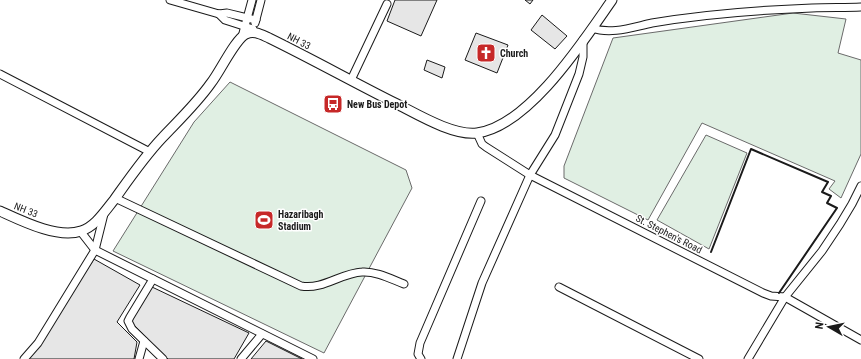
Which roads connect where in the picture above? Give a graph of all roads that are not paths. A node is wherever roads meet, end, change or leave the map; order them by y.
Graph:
1 (170, 0) edge
2 (252, 0) edge
3 (261, 0) edge
4 (612, 0) edge
5 (387, 4) dead end
6 (816, 4) edge
7 (861, 6) edge
8 (219, 14) junction
9 (246, 18) junction
10 (256, 20) junction
11 (244, 26) junction
12 (592, 28) junction
13 (252, 31) junction
14 (242, 37) junction
15 (583, 40) junction
16 (0, 74) edge
17 (351, 80) junction
18 (477, 133) junction
19 (150, 152) junction
20 (530, 175) junction
21 (861, 186) edge
22 (115, 198) junction
23 (481, 201) dead end
24 (0, 212) edge
25 (104, 213) junction
26 (81, 232) junction
27 (95, 250) junction
28 (153, 280) junction
29 (404, 284) dead end
30 (559, 287) dead end
31 (785, 297) junction
32 (262, 334) junction
33 (861, 340) edge
34 (144, 341) junction
35 (24, 359) edge
36 (139, 359) edge
37 (163, 359) edge
38 (241, 359) edge
39 (314, 359) edge
40 (421, 359) edge
41 (457, 359) edge
42 (699, 359) edge
43 (748, 359) edge

1 - 8 street
2 - 9 street
3 - 10 street
4 - 12 main road, NH 33
5 - 17 street
6 - 7 street
6 - 12 street
8 - 9 street
8 - 11 street
9 - 10 street
9 - 11 street
10 - 13 street
11 - 13 street
11 - 14 street
12 - 15 main road, NH 33
13 - 14 main road
13 - 17 main road, NH 33
14 - 19 main road
15 - 18 main road, NH 33
15 - 20 street
16 - 19 street
17 - 18 main road, NH 33
18 - 20 street, St. Stephen's Road
19 - 22 main road
20 - 31 street, St. Stephen's Road
20 - 41 street
21 - 31 street
22 - 25 main road
22 - 29 street
23 - 40 street
24 - 26 main road, NH 33
25 - 26 main road
25 - 27 street
26 - 27 street
27 - 28 street
27 - 35 street
28 - 32 street
28 - 34 street
30 - 42 street
31 - 33 street, St. Stephen's Road
31 - 43 street
32 - 38 street
32 - 39 street
34 - 36 street
34 - 37 street

